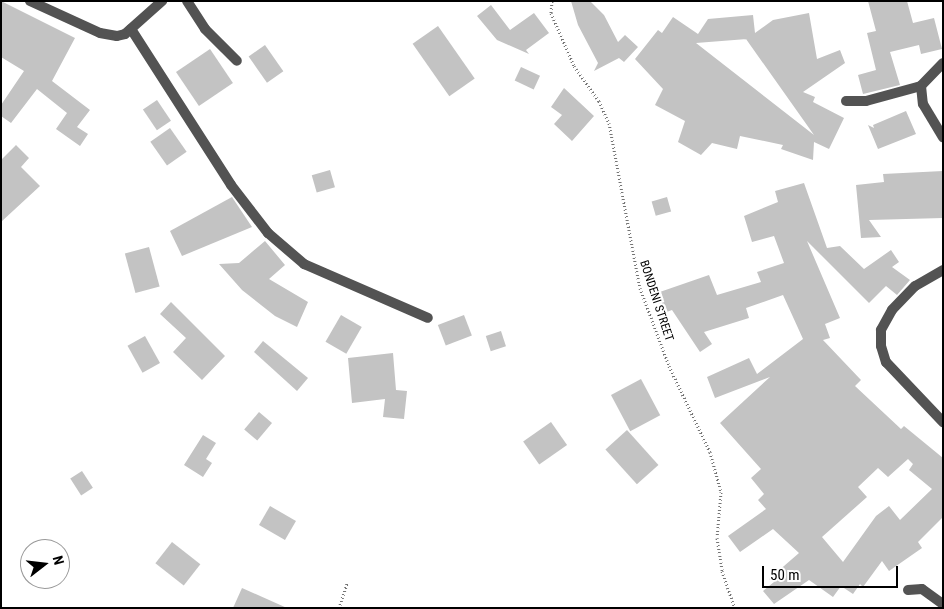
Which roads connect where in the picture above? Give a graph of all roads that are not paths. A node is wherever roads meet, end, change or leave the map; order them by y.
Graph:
1 (30, 1) edge
2 (162, 1) edge
3 (187, 1) edge
4 (131, 29) junction
5 (237, 61) dead end
6 (943, 63) edge
7 (920, 86) junction
8 (846, 101) dead end
9 (943, 137) edge
10 (943, 270) edge
11 (428, 318) dead end
12 (943, 422) edge
13 (908, 590) dead end
14 (943, 604) edge

1 - 4 street
2 - 4 street
3 - 5 street
4 - 11 street
6 - 7 street
7 - 8 street
7 - 9 street
10 - 12 street
13 - 14 street

